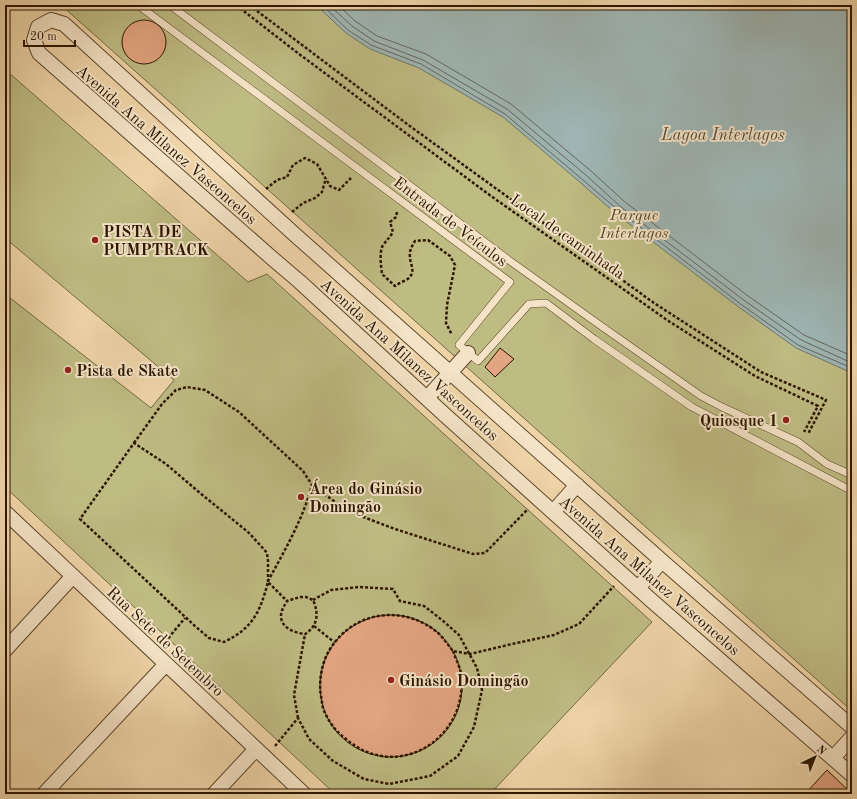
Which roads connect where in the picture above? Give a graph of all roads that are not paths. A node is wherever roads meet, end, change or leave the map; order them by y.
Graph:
1 (138, 5) edge
2 (170, 5) edge
3 (468, 352) junction
4 (450, 372) junction
5 (427, 398) junction
6 (852, 475) edge
7 (576, 485) junction
8 (852, 491) edge
9 (5, 512) edge
10 (553, 512) junction
11 (662, 561) junction
12 (73, 576) junction
13 (638, 588) junction
14 (5, 650) edge
15 (166, 664) junction
16 (852, 727) edge
17 (852, 737) edge
18 (260, 753) junction
19 (833, 758) junction
20 (852, 775) edge
21 (44, 794) edge
22 (214, 794) edge
23 (304, 794) edge

1 - 3 lane, Entrada de Veículos
2 - 6 lane, Entrada de Veículos
3 - 4 street
3 - 8 lane
4 - 5 street
4 - 5 street, Avenida Ana Milanez Vasconcelos
4 - 7 street, Avenida Ana Milanez Vasconcelos
5 - 10 street, Avenida Ana Milanez Vasconcelos
7 - 10 street
7 - 11 street, Avenida Ana Milanez Vasconcelos
9 - 12 street, Rua Sete de Setembro
10 - 13 street, Avenida Ana Milanez Vasconcelos
11 - 13 street
11 - 16 street, Avenida Ana Milanez Vasconcelos
12 - 14 street
12 - 15 street, Rua Sete de Setembro
13 - 19 street, Avenida Ana Milanez Vasconcelos
15 - 18 street, Rua Sete de Setembro
15 - 21 street
17 - 19 street
18 - 22 street
18 - 23 street, Rua Sete de Setembro
19 - 20 street, Avenida Ana Milanez Vasconcelos

